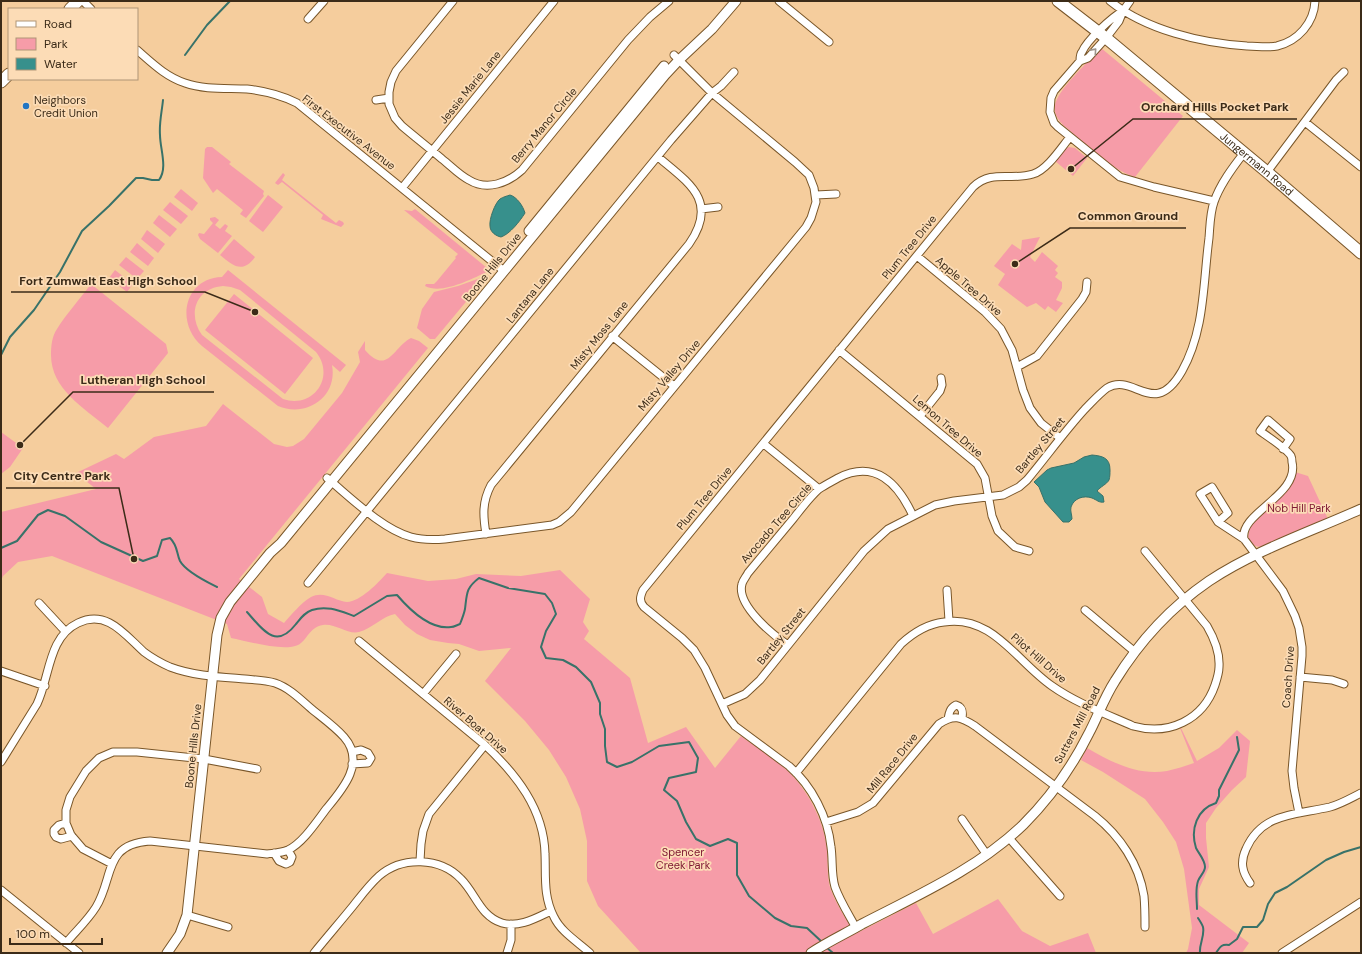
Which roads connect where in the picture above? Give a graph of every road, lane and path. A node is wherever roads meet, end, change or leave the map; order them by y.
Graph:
1 (324, 1) edge
2 (453, 1) edge
3 (554, 1) edge
4 (669, 1) edge
5 (729, 1) edge
6 (736, 1) edge
7 (779, 1) edge
8 (1058, 1) edge
9 (1110, 1) edge
10 (1130, 1) edge
11 (1315, 1) edge
12 (1123, 10) junction
13 (308, 19) dead end
14 (1102, 35) junction
15 (829, 42) dead end
16 (138, 51) edge
17 (677, 58) junction
18 (734, 72) dead end
19 (1344, 72) dead end
20 (712, 93) junction
21 (388, 98) junction
22 (376, 100) dead end
23 (1305, 122) junction
24 (1070, 137) junction
25 (432, 151) junction
26 (1244, 153) junction
27 (658, 157) junction
28 (1361, 167) edge
29 (1267, 172) junction
30 (402, 188) junction
31 (836, 194) dead end
32 (816, 196) junction
33 (1214, 201) junction
34 (718, 207) dead end
35 (701, 209) junction
36 (1361, 253) edge
37 (916, 256) junction
38 (502, 270) junction
39 (1087, 282) dead end
40 (612, 336) junction
41 (839, 350) junction
42 (1017, 367) junction
43 (941, 378) dead end
44 (674, 386) junction
45 (920, 416) junction
46 (1060, 438) junction
47 (764, 444) junction
48 (1283, 449) dead end
49 (330, 480) junction
50 (819, 489) junction
51 (989, 497) junction
52 (1355, 510) edge
53 (367, 511) junction
54 (913, 516) junction
55 (1218, 522) junction
56 (486, 534) junction
57 (1244, 539) junction
58 (1029, 551) dead end
59 (1145, 551) dead end
60 (1256, 555) junction
61 (308, 583) dead end
62 (947, 590) dead end
63 (1184, 600) junction
64 (39, 603) dead end
65 (1085, 610) dead end
66 (950, 621) junction
67 (66, 631) junction
68 (359, 641) dead end
69 (788, 646) junction
70 (1135, 652) junction
71 (456, 654) dead end
72 (1, 671) edge
73 (212, 676) junction
74 (1300, 677) junction
75 (1344, 684) dead end
76 (45, 686) junction
77 (423, 694) junction
78 (722, 704) junction
79 (1100, 711) junction
80 (962, 718) junction
81 (948, 719) junction
82 (485, 745) junction
83 (352, 752) junction
84 (204, 759) junction
85 (1, 762) edge
86 (352, 764) junction
87 (257, 769) dead end
88 (796, 773) junction
89 (1056, 787) junction
90 (1361, 794) edge
91 (1299, 813) junction
92 (962, 819) dead end
93 (826, 822) junction
94 (66, 823) junction
95 (72, 836) junction
96 (1009, 838) junction
97 (195, 846) junction
98 (288, 850) junction
99 (274, 853) junction
100 (987, 855) junction
101 (420, 861) junction
102 (112, 864) junction
103 (1250, 883) dead end
104 (1, 890) edge
105 (1060, 896) dead end
106 (1361, 902) edge
107 (551, 911) junction
108 (187, 915) junction
109 (511, 924) junction
110 (228, 927) dead end
111 (1145, 927) dead end
112 (856, 928) junction
113 (66, 943) junction
114 (812, 952) edge
115 (79, 953) edge
116 (167, 953) edge
117 (314, 953) edge
118 (507, 953) edge
119 (590, 953) edge
120 (1282, 953) edge

1 - 13 street
2 - 21 street
3 - 25 street, Jessie Marie Lane
4 - 25 street, Berry Manor Circle
5 - 17 street, Boone Hills Drive
6 - 17 street, Boone Hills Drive
7 - 15 street
8 - 14 main road, Jungermann Road
9 - 12 street
10 - 12 street
11 - 12 street
12 - 14 street
14 - 24 street
14 - 26 main road, Jungermann Road
16 - 30 street, First Executive Avenue
17 - 20 street
17 - 38 street, Boone Hills Drive
18 - 20 street, Lantana Lane
19 - 23 street
20 - 27 street, Lantana Lane
20 - 32 street
21 - 22 street
21 - 25 street, Berry Manor Circle
23 - 28 street
23 - 29 street
24 - 33 street
24 - 37 street, Plum Tree Drive
25 - 30 street, Jessie Marie Lane
26 - 29 main road, Jungermann Road
26 - 33 street, Bartley Street
27 - 35 street, Misty Moss Lane
27 - 53 street, Lantana Lane
29 - 36 main road, Jungermann Road
30 - 38 street, First Executive Avenue
31 - 32 street
32 - 44 street, Misty Valley Drive
33 - 46 street, Bartley Street
34 - 35 street
35 - 40 street, Misty Moss Lane
37 - 41 street, Plum Tree Drive
37 - 42 street, Apple Tree Drive
38 - 49 street, Boone Hills Drive
39 - 42 street
40 - 44 street
40 - 56 street, Misty Moss Lane
41 - 45 street, Lemon Tree Drive
41 - 47 street, Plum Tree Drive
42 - 46 street, Apple Tree Drive
43 - 45 street
44 - 56 street, Misty Valley Drive
45 - 51 street, Lemon Tree Drive
46 - 51 street, Bartley Street
47 - 50 street
47 - 78 street, Plum Tree Drive
48 - 57 street
49 - 53 street, Misty Valley Drive
49 - 73 street, Boone Hills Drive
50 - 54 street, Avocado Tree Circle
50 - 69 street, Avocado Tree Circle
51 - 54 street, Bartley Street
51 - 58 street, Lemon Tree Drive
52 - 60 street, Sutters Mill Road
53 - 56 street, Misty Valley Drive
53 - 61 street, Lantana Lane
54 - 69 street, Bartley Street
55 - 55 street
55 - 57 street
57 - 60 street, Coach Drive
59 - 63 street, Pilot Hill Drive
60 - 63 street, Sutters Mill Road
60 - 74 street, Coach Drive
62 - 66 street
63 - 70 street, Sutters Mill Road
63 - 79 street, Pilot Hill Drive
64 - 67 street
65 - 70 street
66 - 79 street, Pilot Hill Drive
66 - 88 street, Pilot Hill Drive
67 - 73 street
67 - 76 street
68 - 77 street, River Boat Drive
69 - 78 street, Bartley Street
70 - 79 street, Sutters Mill Road
71 - 77 street
72 - 76 street
73 - 83 street
73 - 84 street, Boone Hills Drive
74 - 75 street
74 - 91 street, Coach Drive
76 - 85 street
77 - 82 street, River Boat Drive
78 - 88 street, Plum Tree Drive
79 - 89 street, Sutters Mill Road
80 - 81 street
80 - 81 street, Mill Race Drive
80 - 89 street, Mill Race Drive
81 - 93 street, Mill Race Drive
82 - 101 street
82 - 107 street, River Boat Drive
83 - 86 street
83 - 86 street
84 - 87 street
84 - 94 street
84 - 97 street, Boone Hills Drive
86 - 98 street
88 - 93 street, Plum Tree Drive
89 - 96 street, Sutters Mill Road
89 - 111 street, Mill Race Drive
90 - 91 street
91 - 103 street
92 - 100 street
93 - 112 street, Plum Tree Drive
94 - 95 street
94 - 95 street
95 - 102 street
96 - 100 street, Sutters Mill Road
96 - 105 street
97 - 99 street
97 - 102 street
97 - 108 street, Boone Hills Drive
98 - 99 street
98 - 99 street
100 - 112 street, Sutters Mill Road
101 - 109 street
101 - 117 street
102 - 113 street
104 - 113 street
106 - 120 street
107 - 109 street
107 - 119 street, River Boat Drive
108 - 110 street
108 - 116 street, Boone Hills Drive
109 - 118 street
112 - 114 street, Sutters Mill Road
113 - 115 street

